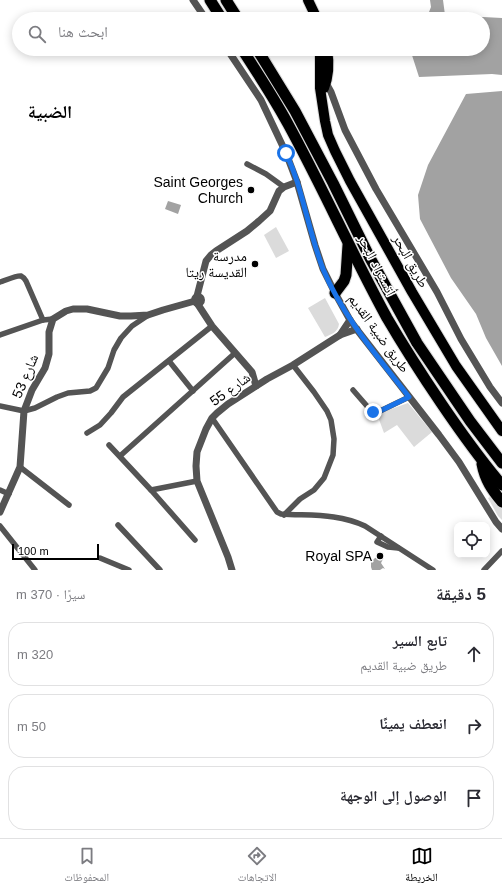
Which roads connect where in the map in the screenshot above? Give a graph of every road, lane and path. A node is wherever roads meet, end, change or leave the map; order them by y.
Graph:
1 (193, 0) edge
2 (210, 0) edge
3 (226, 0) edge
4 (308, 0) edge
5 (201, 12) edge
6 (218, 12) edge
7 (234, 12) edge
8 (314, 12) edge
9 (232, 56) edge
10 (247, 56) edge
11 (261, 56) edge
12 (323, 56) edge
13 (325, 56) edge
14 (324, 60) junction
15 (323, 82) junction
16 (247, 164) dead end
17 (297, 182) junction
18 (284, 187) junction
19 (348, 242) junction
20 (0, 282) edge
21 (334, 293) junction
22 (198, 300) junction
23 (148, 315) junction
24 (53, 319) junction
25 (43, 320) junction
26 (350, 320) junction
27 (212, 326) junction
28 (357, 329) junction
29 (0, 335) edge
30 (340, 335) junction
31 (236, 353) junction
32 (169, 361) junction
33 (293, 365) junction
34 (252, 372) junction
35 (267, 379) junction
36 (256, 386) junction
37 (353, 390) dead end
38 (193, 391) junction
39 (409, 397) junction
40 (502, 403) edge
41 (0, 406) edge
42 (24, 411) junction
43 (212, 418) junction
44 (502, 431) edge
45 (87, 434) dead end
46 (109, 445) dead end
47 (120, 456) junction
48 (481, 459) junction
49 (502, 463) edge
50 (20, 467) junction
51 (197, 481) junction
52 (502, 485) edge
53 (0, 490) edge
54 (151, 490) junction
55 (9, 494) junction
56 (502, 502) edge
57 (69, 505) dead end
58 (0, 512) edge
59 (284, 515) junction
60 (118, 525) dead end
61 (0, 526) edge
62 (502, 529) edge
63 (2, 532) edge
64 (196, 540) dead end
65 (502, 552) edge
66 (100, 558) dead end
67 (35, 570) edge
68 (129, 570) edge
69 (160, 570) edge
70 (232, 570) edge
71 (433, 570) edge
72 (484, 570) edge

1 - 5 street
2 - 6 highway
3 - 7 highway
4 - 8 highway
9 - 17 street, طريق ضبية القديم
10 - 19 highway, أتستراد البحر
11 - 49 highway, أتستراد البحر
12 - 14 highway
13 - 14 highway
14 - 15 highway
15 - 40 street, طريق البحر
15 - 44 highway, طريق البحر
16 - 18 street
17 - 18 street
17 - 21 street, طريق ضبية القديم
18 - 22 street
19 - 21 highway
19 - 48 highway, أتستراد البحر
20 - 25 street
21 - 26 street, طريق ضبية القديم
22 - 23 street
22 - 27 street
23 - 24 street
23 - 42 street
24 - 25 street
24 - 42 street, شارع 53
25 - 29 street
26 - 28 street, طريق ضبية القديم
26 - 30 street, شارع 55
27 - 31 street
27 - 32 street
28 - 30 street, شارع 55
28 - 39 street, طريق ضبية القديم
30 - 33 street, شارع 55
31 - 34 street
31 - 38 street
32 - 38 street
32 - 45 street
33 - 35 street, شارع 55
33 - 59 street
34 - 35 street
34 - 36 street
35 - 36 street, شارع 55
36 - 43 street, شارع 55
37 - 39 street
38 - 47 street
39 - 62 street, طريق ضبية القديم
41 - 42 street
42 - 50 street, شارع 53
43 - 51 street, شارع 55
43 - 59 street
46 - 47 street
47 - 54 street
48 - 52 highway, أتستراد البحر
48 - 56 highway
50 - 55 street, شارع 53
50 - 57 street
51 - 54 street
51 - 70 street, شارع 55
53 - 55 street
54 - 64 street
55 - 58 street, شارع 53
59 - 71 street
60 - 69 street
61 - 63 street
63 - 67 street
65 - 72 street
66 - 68 street

